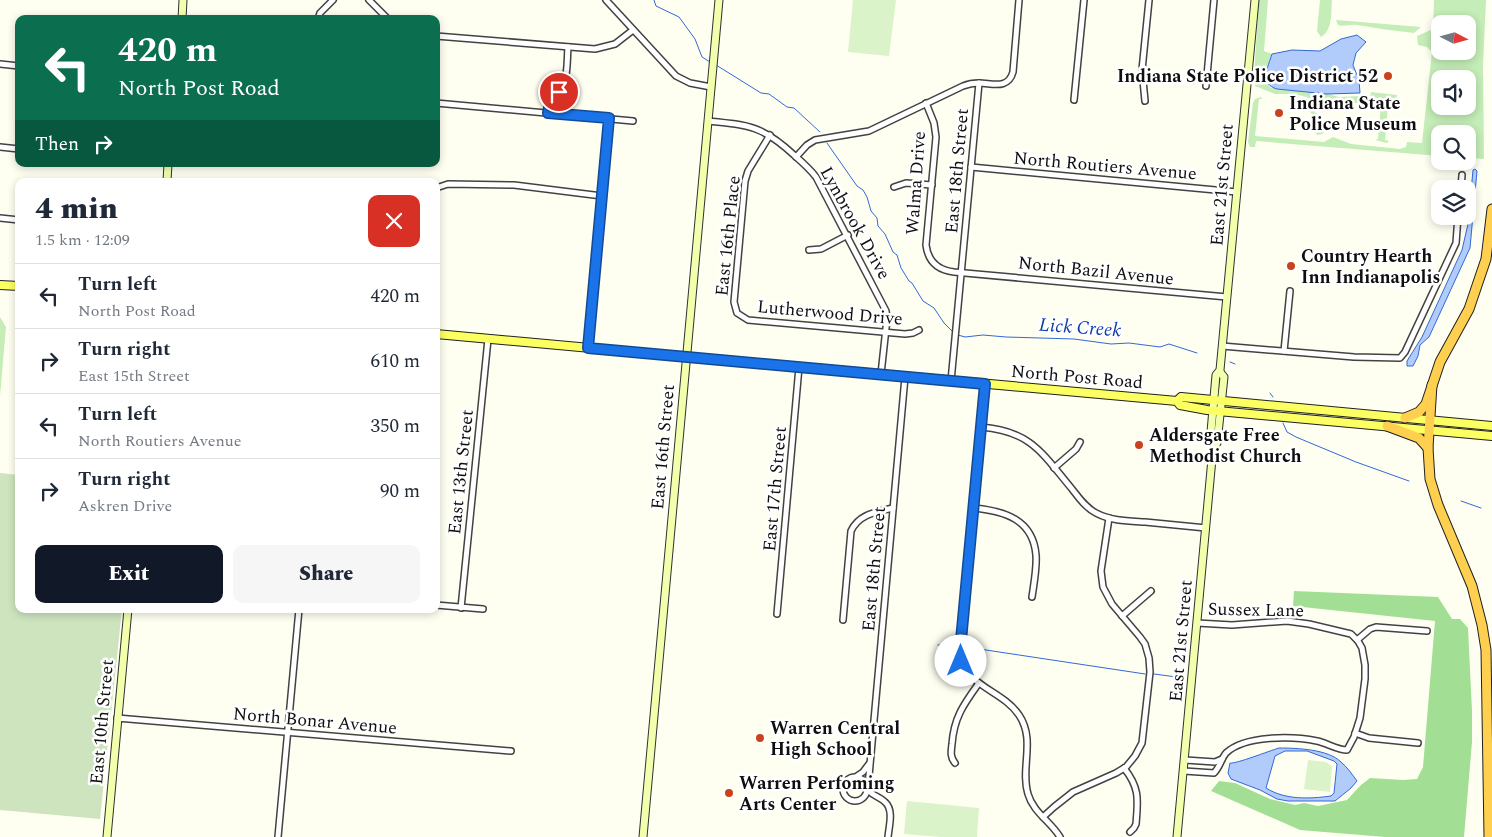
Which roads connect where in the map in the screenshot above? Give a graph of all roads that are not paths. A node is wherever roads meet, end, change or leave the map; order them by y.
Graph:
1 (183, 0) edge
2 (333, 0) edge
3 (369, 0) edge
4 (606, 0) edge
5 (719, 0) edge
6 (1019, 0) edge
7 (1084, 0) edge
8 (1149, 0) edge
9 (1214, 0) edge
10 (1255, 0) edge
11 (182, 15) edge
12 (319, 15) edge
13 (384, 15) edge
14 (633, 30) junction
15 (440, 36) edge
16 (568, 47) junction
17 (0, 64) edge
18 (15, 66) edge
19 (979, 82) junction
20 (1206, 86) dead end
21 (711, 87) junction
22 (1074, 100) dead end
23 (1144, 101) dead end
24 (440, 103) edge
25 (926, 103) junction
26 (548, 113) junction
27 (609, 118) junction
28 (633, 121) dead end
29 (708, 121) junction
30 (770, 135) junction
31 (0, 147) edge
32 (15, 149) edge
33 (796, 157) junction
34 (971, 167) junction
35 (1462, 175) dead end
36 (1462, 180) edge
37 (932, 185) junction
38 (894, 186) dead end
39 (440, 187) edge
40 (1237, 192) junction
41 (602, 196) junction
42 (1492, 210) edge
43 (0, 218) edge
44 (15, 220) edge
45 (1457, 225) edge
46 (848, 235) junction
47 (809, 250) dead end
48 (962, 273) junction
49 (0, 285) edge
50 (15, 286) edge
51 (1290, 291) dead end
52 (1227, 297) junction
53 (738, 314) joint
54 (919, 330) dead end
55 (886, 332) junction
56 (440, 334) edge
57 (488, 339) junction
58 (1222, 346) junction
59 (588, 348) junction
60 (1284, 351) junction
61 (687, 357) junction
62 (799, 367) junction
63 (881, 374) junction
64 (905, 377) junction
65 (951, 381) junction
66 (985, 384) junction
67 (1432, 384) junction
68 (1177, 401) junction
69 (1217, 401) junction
70 (1263, 404) junction
71 (1217, 410) junction
72 (1264, 415) junction
73 (1405, 418) junction
74 (1430, 425) junction
75 (1387, 426) junction
76 (1488, 426) edge
77 (981, 427) junction
78 (1488, 435) edge
79 (1080, 442) dead end
80 (1428, 448) junction
81 (1054, 468) junction
82 (893, 508) junction
83 (974, 508) junction
84 (1109, 518) junction
85 (1206, 528) junction
86 (1151, 590) dead end
87 (1032, 597) dead end
88 (440, 605) edge
89 (461, 608) junction
90 (483, 610) dead end
91 (128, 613) edge
92 (299, 613) edge
93 (777, 614) dead end
94 (1122, 616) junction
95 (842, 620) dead end
96 (1197, 623) junction
97 (1427, 631) dead end
98 (1357, 640) junction
99 (979, 683) junction
100 (118, 718) junction
101 (287, 733) junction
102 (1355, 733) junction
103 (1418, 743) dead end
104 (511, 751) dead end
105 (1222, 758) junction
106 (1185, 760) junction
107 (1492, 762) edge
108 (955, 763) dead end
109 (869, 764) junction
110 (1124, 768) junction
111 (1184, 771) junction
112 (857, 776) junction
113 (868, 789) junction
114 (879, 798) junction
115 (861, 800) junction
116 (1043, 817) junction
117 (1130, 832) dead end
118 (106, 837) edge
119 (278, 837) edge
120 (643, 837) edge
121 (888, 837) edge
122 (1060, 837) edge
123 (1177, 837) edge
124 (1490, 837) edge

1 - 11 main road
2 - 12 street
3 - 13 street
4 - 14 street
5 - 21 main road, East 16th Street
6 - 19 street
7 - 22 street
8 - 23 street
9 - 20 street
10 - 40 main road, East 21st Street
14 - 16 street
14 - 21 street
15 - 16 street
16 - 26 street
17 - 18 street
19 - 25 street
19 - 34 street, East 18th Street
21 - 29 main road, East 16th Street
24 - 26 street
25 - 33 street
25 - 37 street, Walma Drive
26 - 27 street
27 - 28 street
27 - 41 street
29 - 30 street, Lynbrook Drive
29 - 61 main road, East 16th Street
30 - 33 street, Lynbrook Drive
30 - 53 street, East 16th Place
31 - 32 street
33 - 46 street, Lynbrook Drive
34 - 40 street, North Routiers Avenue
34 - 48 street, East 18th Street
35 - 36 street
37 - 38 street
37 - 48 street, Walma Drive
39 - 41 street
40 - 52 main road, East 21st Street
41 - 59 street
42 - 67 highway
43 - 44 street
45 - 60 street
46 - 47 street
46 - 55 street, Lynbrook Drive
48 - 52 street, North Bazil Avenue
48 - 65 street, East 18th Street
49 - 50 main road
51 - 60 street
52 - 58 main road, East 21st Street
53 - 55 street, Lutherwood Drive
54 - 55 street, Lutherwood Drive
55 - 63 street, Lynbrook Drive
56 - 57 main road, North Post Road
57 - 59 main road, North Post Road
57 - 89 street, East 13th Street
58 - 60 street
58 - 69 main road, East 21st Street
59 - 61 main road, North Post Road
61 - 62 main road, North Post Road
61 - 120 main road, East 16th Street
62 - 63 main road, North Post Road
62 - 93 street, East 17th Street
63 - 64 main road, North Post Road
64 - 65 main road, North Post Road
64 - 82 street, East 18th Street
65 - 66 main road, North Post Road
66 - 68 main road, North Post Road
66 - 77 street
67 - 73 highway
67 - 74 highway
68 - 69 main road, North Post Road
68 - 71 main road, North Post Road
69 - 70 main road, North Post Road
69 - 71 main road, East 21st Street
70 - 72 main road
70 - 73 main road, North Post Road
71 - 72 main road, North Post Road
71 - 85 main road, East 21st Street
72 - 75 main road, North Post Road
73 - 74 main road, North Post Road
74 - 75 main road, North Post Road
74 - 76 main road, North Post Road
74 - 78 main road, North Post Road
74 - 80 highway
75 - 80 highway
77 - 81 street
77 - 83 street
79 - 81 street
80 - 124 highway
81 - 84 street
82 - 95 street
82 - 109 street, East 18th Street
83 - 87 street
83 - 99 street
84 - 85 street
84 - 94 street
85 - 96 main road, East 21st Street
86 - 94 street
88 - 89 street
89 - 90 street
91 - 100 main road, East 10th Street
92 - 101 street
94 - 110 street
96 - 98 street, Sussex Lane
96 - 106 main road, East 21st Street
97 - 98 street
98 - 102 street
99 - 108 street
99 - 116 street
100 - 101 street, North Bonar Avenue
100 - 118 main road, East 10th Street
101 - 104 street, North Bonar Avenue
101 - 119 street
102 - 103 street
102 - 105 street
105 - 106 street
105 - 111 street
106 - 111 main road, East 21st Street
107 - 124 highway
109 - 112 street
109 - 113 street, East 18th Street
110 - 116 street
110 - 117 street
111 - 123 main road, East 21st Street
112 - 113 street
112 - 115 street
113 - 114 street
113 - 115 street
114 - 115 street
114 - 121 street
116 - 122 street

